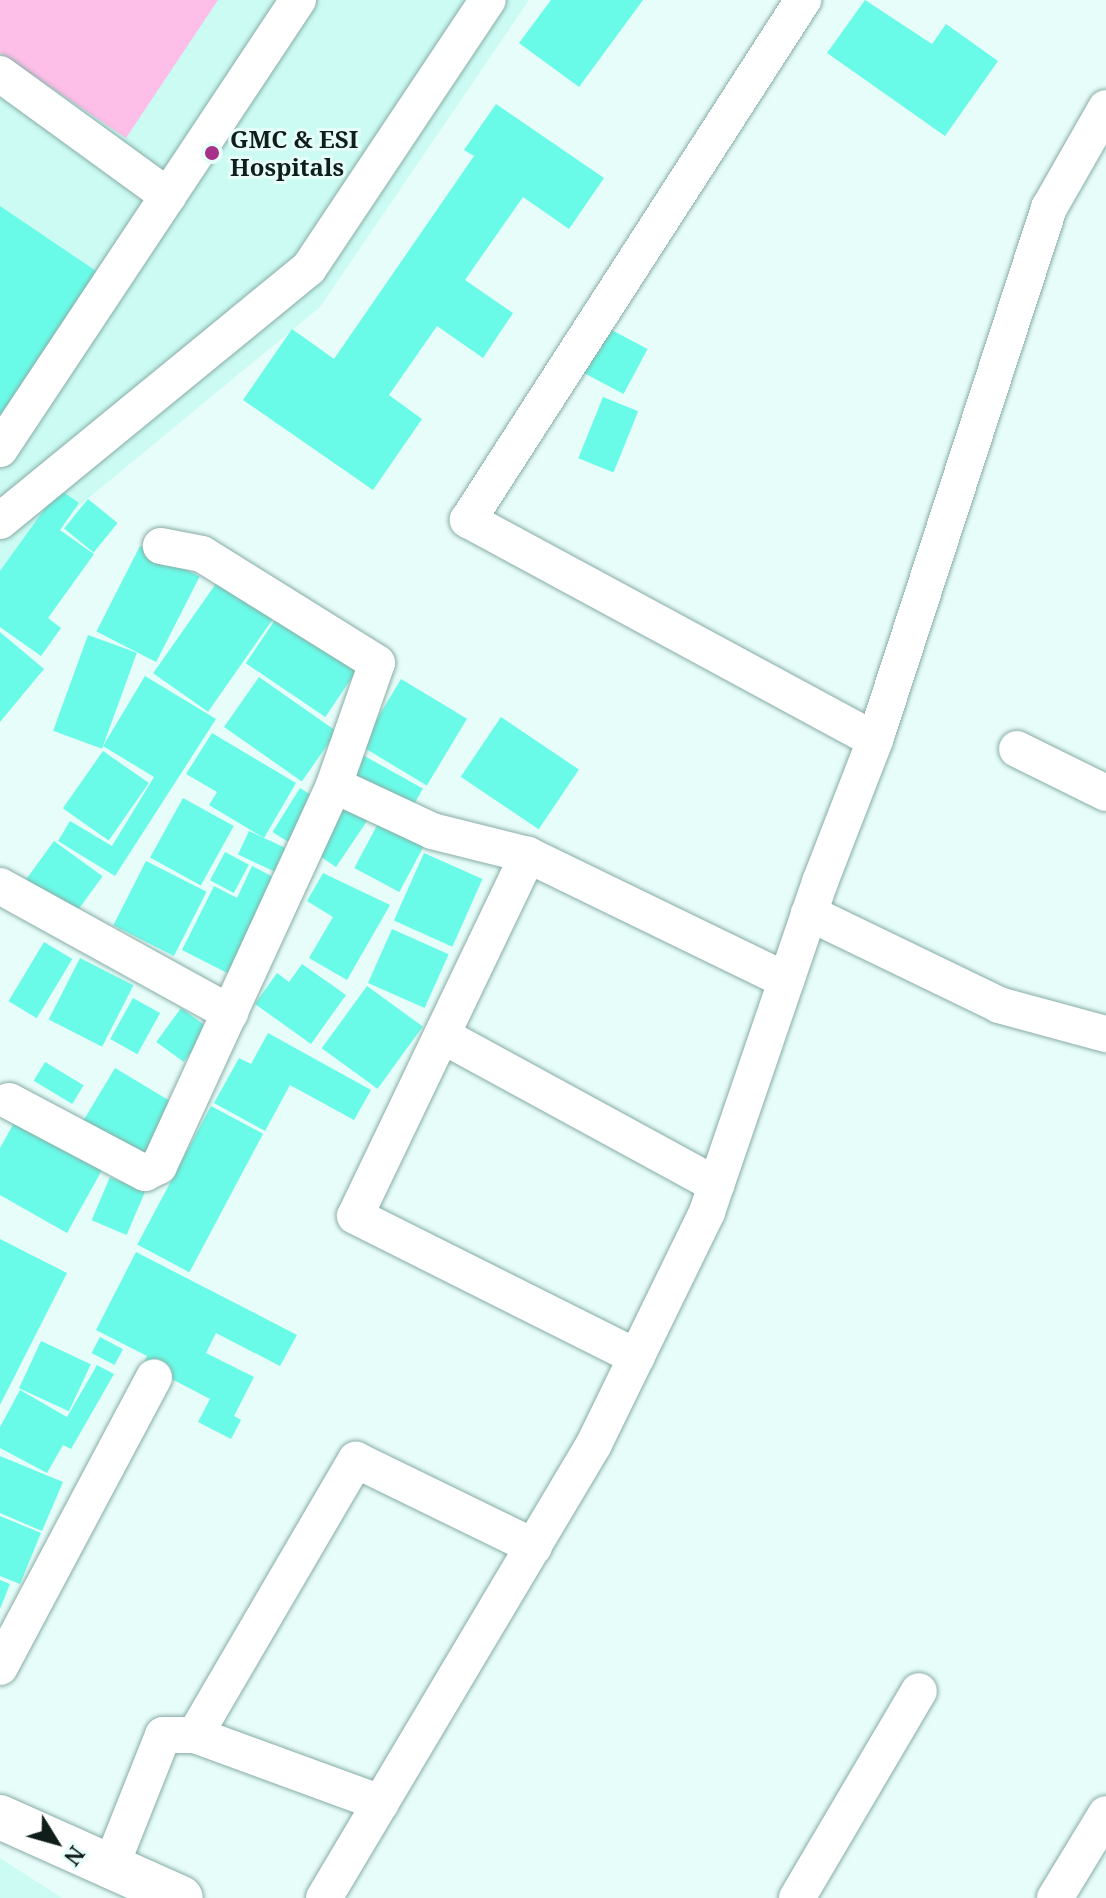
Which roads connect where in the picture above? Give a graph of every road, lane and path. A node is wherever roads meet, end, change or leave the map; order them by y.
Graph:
1 (298, 0) edge
2 (488, 0) edge
3 (803, 0) edge
4 (0, 74) edge
5 (1106, 108) edge
6 (168, 196) junction
7 (0, 449) edge
8 (0, 521) edge
9 (161, 546) dead end
10 (875, 740) junction
11 (1017, 749) dead end
12 (334, 785) junction
13 (1106, 793) edge
14 (528, 855) junction
15 (0, 886) edge
16 (809, 913) junction
17 (786, 980) junction
18 (230, 1013) junction
19 (1106, 1034) edge
20 (445, 1037) junction
21 (3, 1105) edge
22 (716, 1185) junction
23 (637, 1357) junction
24 (154, 1377) dead end
25 (534, 1547) junction
26 (0, 1667) edge
27 (919, 1691) dead end
28 (195, 1735) junction
29 (381, 1803) junction
30 (1106, 1814) edge
31 (0, 1817) edge
32 (111, 1866) junction
33 (181, 1898) edge
34 (324, 1898) edge
35 (797, 1898) edge
36 (1055, 1898) edge

1 - 6 street
2 - 8 street
3 - 10 street
4 - 6 street
5 - 10 street
6 - 7 street
9 - 12 street
10 - 16 street
11 - 13 street
12 - 14 street
12 - 18 street
14 - 17 street
14 - 20 street
15 - 18 street
16 - 17 street
16 - 19 street
17 - 22 street
18 - 21 street
20 - 22 street
20 - 23 street
22 - 23 street
23 - 25 street
24 - 26 street
25 - 28 street
25 - 29 street
27 - 35 street
28 - 29 street
28 - 32 street
29 - 34 street
30 - 36 street
31 - 32 main road
32 - 33 main road

